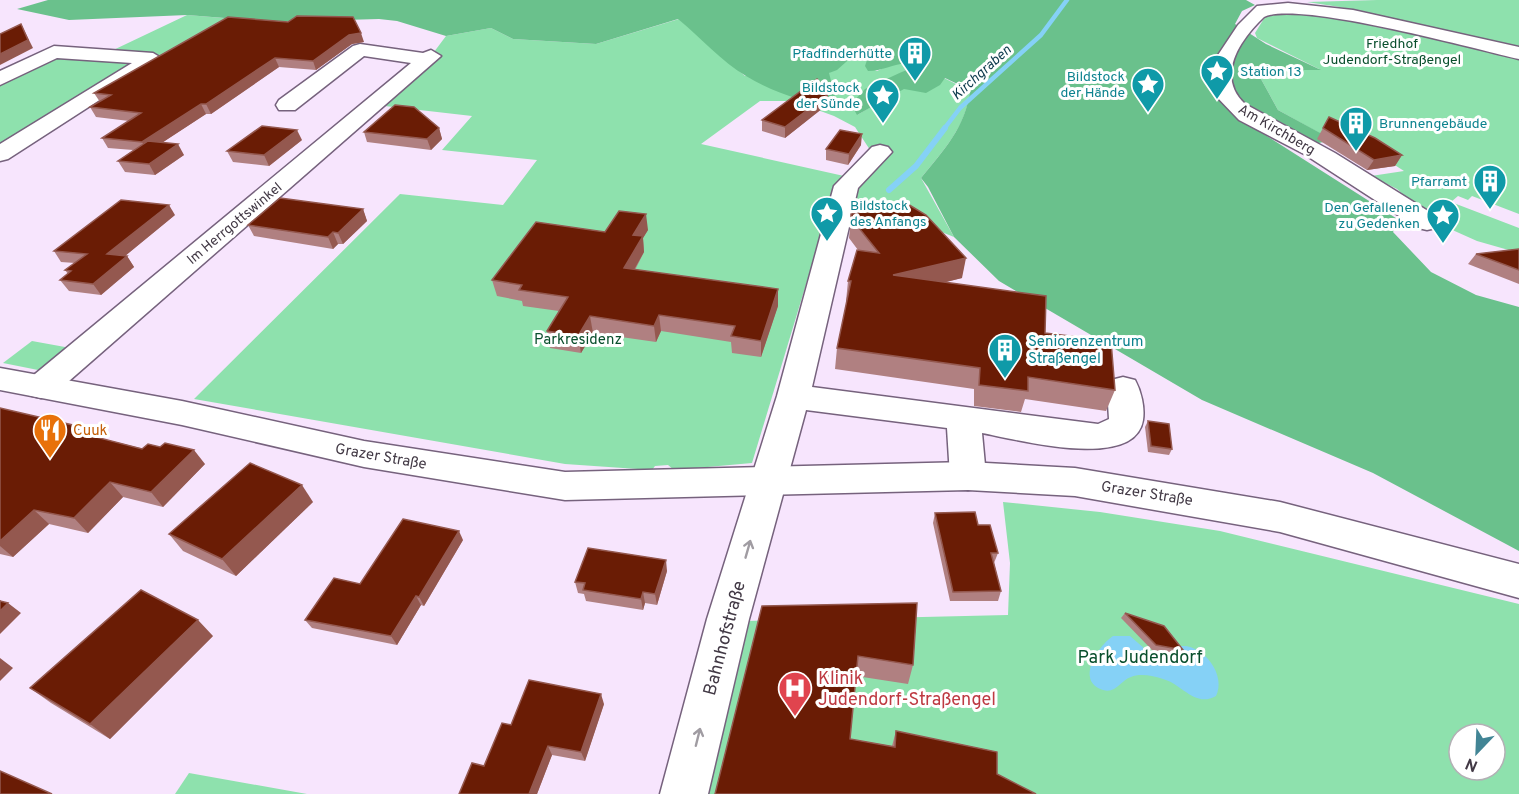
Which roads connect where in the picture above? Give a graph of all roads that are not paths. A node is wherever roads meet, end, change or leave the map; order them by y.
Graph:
1 (1519, 53) edge
2 (0, 78) edge
3 (286, 105) dead end
4 (880, 152) dead end
5 (0, 154) edge
6 (1427, 222) dead end
7 (0, 379) edge
8 (41, 387) junction
9 (1123, 388) dead end
10 (793, 396) junction
11 (963, 418) junction
12 (968, 476) junction
13 (766, 482) junction
14 (1519, 581) edge
15 (684, 794) edge

1 - 6 street, Am Kirchberg
2 - 5 street
3 - 8 street, Im Herrgottswinkel
4 - 10 street
7 - 8 street, Grazer Straße
8 - 13 street, Grazer Straße
9 - 11 street
10 - 11 street
10 - 13 street
11 - 12 street
12 - 13 street, Grazer Straße
12 - 14 street, Grazer Straße
15 -> 13 street, Bahnhofstraße

